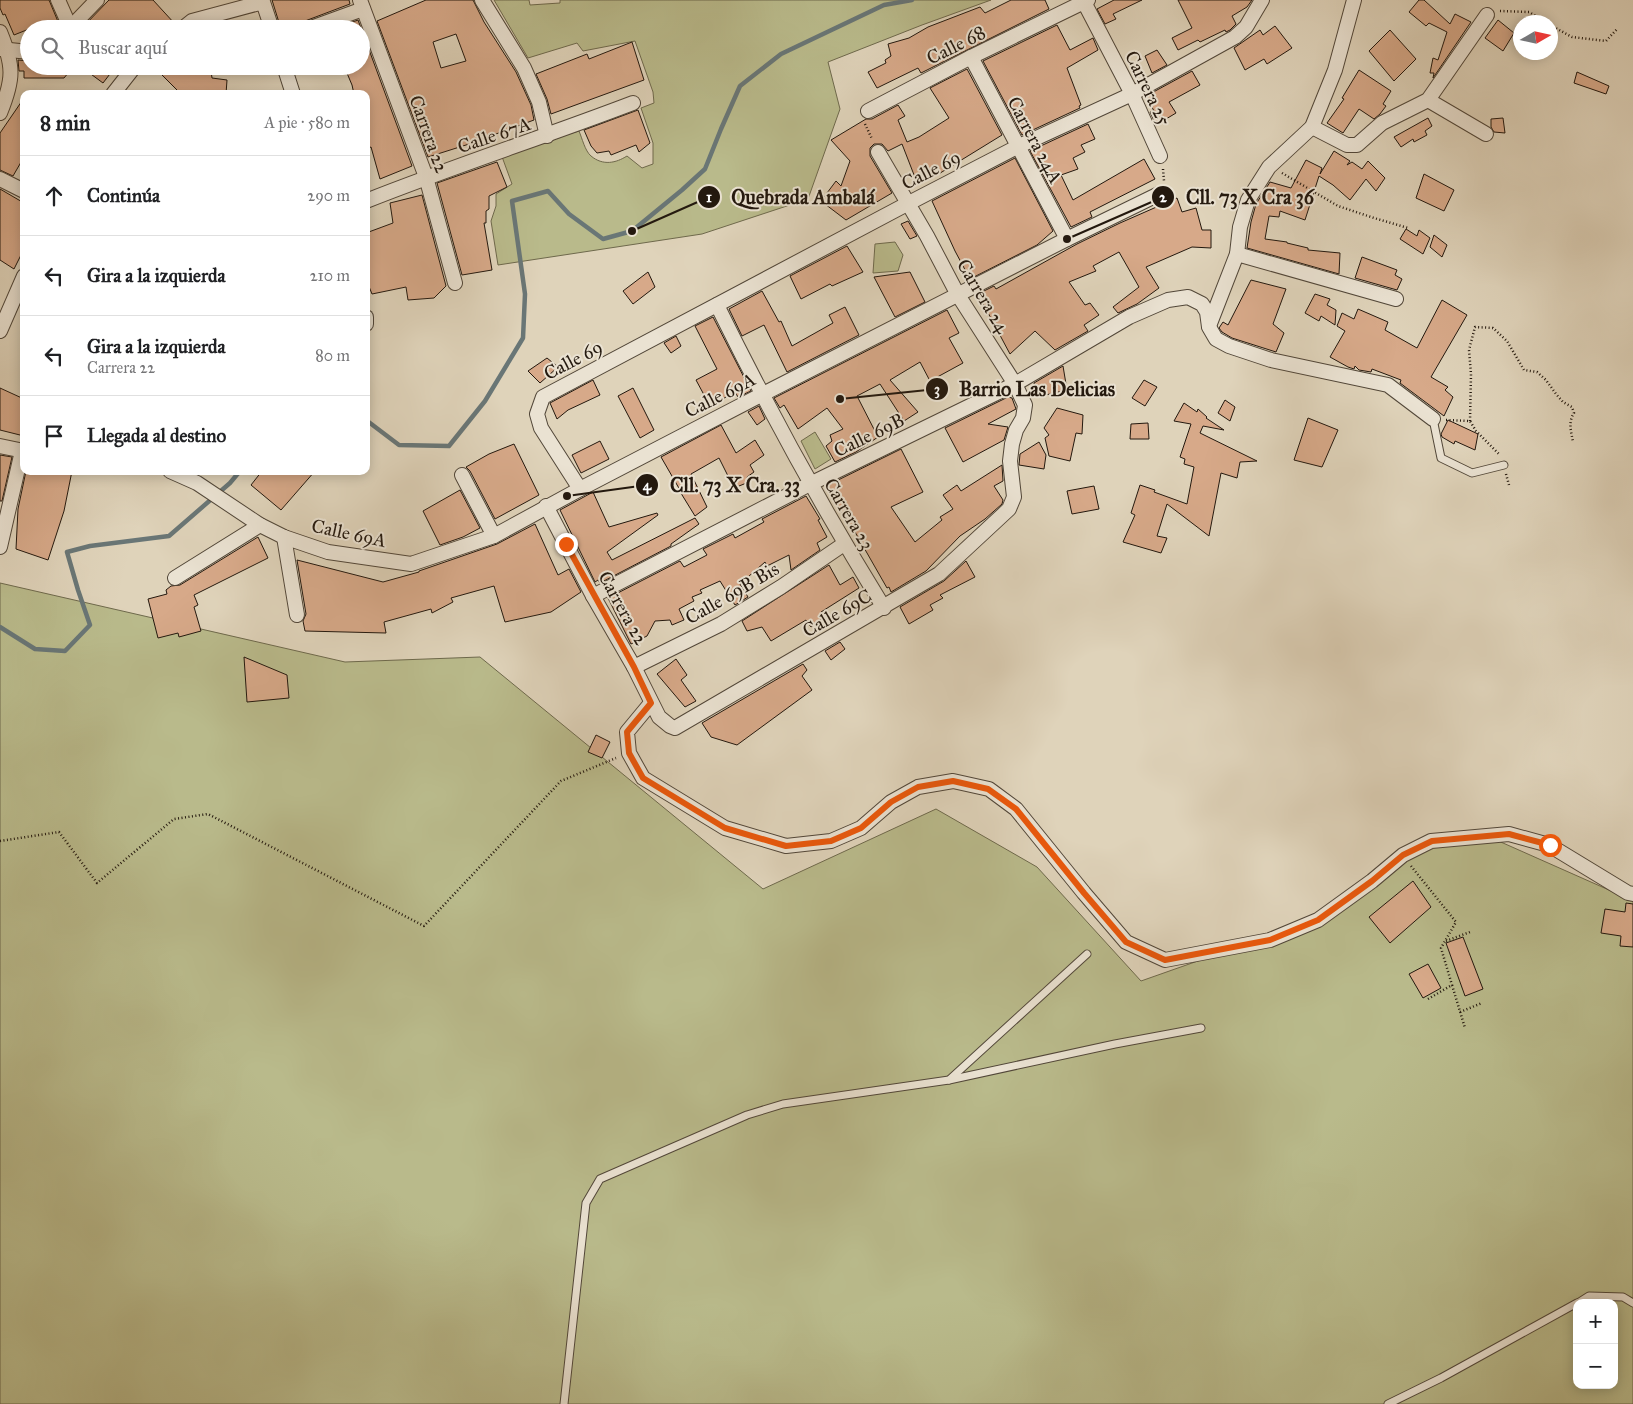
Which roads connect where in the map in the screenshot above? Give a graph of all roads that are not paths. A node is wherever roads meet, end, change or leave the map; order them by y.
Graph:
1 (58, 0) edge
2 (97, 0) edge
3 (482, 0) edge
4 (1354, 0) edge
5 (1086, 1) edge
6 (1259, 2) edge
7 (362, 4) edge
8 (1487, 15) road end
9 (67, 20) edge
10 (78, 20) edge
11 (196, 20) edge
12 (269, 20) edge
13 (327, 20) edge
14 (368, 20) edge
15 (370, 26) edge
16 (0, 32) edge
17 (4, 49) edge
18 (20, 51) edge
19 (971, 57) junction
20 (127, 75) edge
21 (287, 75) edge
22 (116, 90) edge
23 (292, 90) edge
24 (1132, 94) junction
25 (1428, 100) junction
26 (633, 103) dead end
27 (868, 111) road end
28 (0, 113) edge
29 (1312, 127) junction
30 (1486, 134) dead end
31 (548, 136) junction
32 (1017, 147) junction
33 (878, 152) road end
34 (1160, 156) road end
35 (426, 177) junction
36 (0, 179) edge
37 (20, 188) edge
38 (1159, 194) road end
39 (370, 199) edge
40 (907, 204) junction
41 (1067, 239) junction
42 (1237, 254) junction
43 (455, 283) dead end
44 (20, 285) edge
45 (958, 295) junction
46 (1396, 299) dead end
47 (717, 305) junction
48 (1209, 327) junction
49 (0, 331) edge
50 (1015, 384) junction
51 (761, 395) junction
52 (1433, 419) joint
53 (0, 446) edge
54 (20, 450) edge
55 (20, 464) edge
56 (1504, 464) road end
57 (179, 475) edge
58 (462, 475) dead end
59 (810, 484) junction
60 (580, 488) junction
61 (546, 506) junction
62 (1010, 509) joint
63 (260, 525) junction
64 (494, 536) junction
65 (284, 537) junction
66 (844, 544) junction
67 (0, 547) edge
68 (175, 578) dead end
69 (593, 596) junction
70 (884, 608) junction
71 (297, 615) dead end
72 (634, 667) junction
73 (651, 703) junction
74 (670, 726) joint
75 (1633, 894) edge
76 (1087, 954) dead end
77 (1201, 1028) dead end
78 (949, 1080) junction
79 (1584, 1299) edge
80 (1633, 1303) edge
81 (1573, 1305) edge
82 (564, 1404) edge
83 (1388, 1404) edge

1 - 9 street
2 - 10 street
3 - 31 street
4 - 29 street
5 - 19 street, Calle 68
5 - 24 street, Carrera 25
6 - 24 street, Calle 69
7 - 13 street
7 - 14 street, Carrera 22
8 - 25 street
11 - 12 street
15 - 35 street, Carrera 22
16 - 17 street
17 - 18 street
17 - 28 street
19 - 27 street, Calle 68
19 - 32 street, Carrera 24A
20 - 22 street
21 - 23 street
24 - 32 street, Calle 69
24 - 34 street, Carrera 25
25 - 29 street
25 - 30 street
26 - 31 street, Calle 67A
29 - 42 street
31 - 35 street, Calle 67A
32 - 40 street, Calle 69
32 - 41 street, Carrera 24A
33 - 40 street, Carrera 24
35 - 39 street, Calle 67A
35 - 43 street, Carrera 22
36 - 37 street
38 - 41 street, Calle 69A
40 - 45 street, Carrera 24
40 - 47 street, Calle 69
41 - 45 street, Calle 69A
42 - 46 street
42 - 48 street
44 - 49 street
45 - 50 street, Carrera 24
45 - 51 street, Calle 69A
47 - 51 street, Carrera 23
47 - 60 street, Calle 69
48 - 50 street, Calle 69B
48 - 52 street
50 - 59 street, Calle 69B
50 - 62 street, Carrera 24
51 - 59 street, Carrera 23
51 - 60 street, Calle 69A
52 - 56 lane
53 - 54 street
55 - 67 street
57 - 63 street, Calle 69A
58 - 64 street
59 - 66 street, Carrera 23
59 - 69 street, Calle 69B
60 - 61 street, Calle 69A
61 - 64 street, Calle 69A
61 - 69 street, Carrera 22
62 - 70 street, Calle 69C
63 - 65 street, Calle 69A
63 - 68 street
64 - 65 street, Calle 69A
65 - 71 street
66 - 70 street, Carrera 23
66 - 72 street, Calle 69B Bis
69 - 72 street, Carrera 22
70 - 74 street, Calle 69C
72 - 73 street, Carrera 22
73 - 74 street, Carrera 22
73 - 75 street
76 - 78 lane
77 - 78 lane
78 - 82 lane
79 - 80 lane
81 - 83 lane

